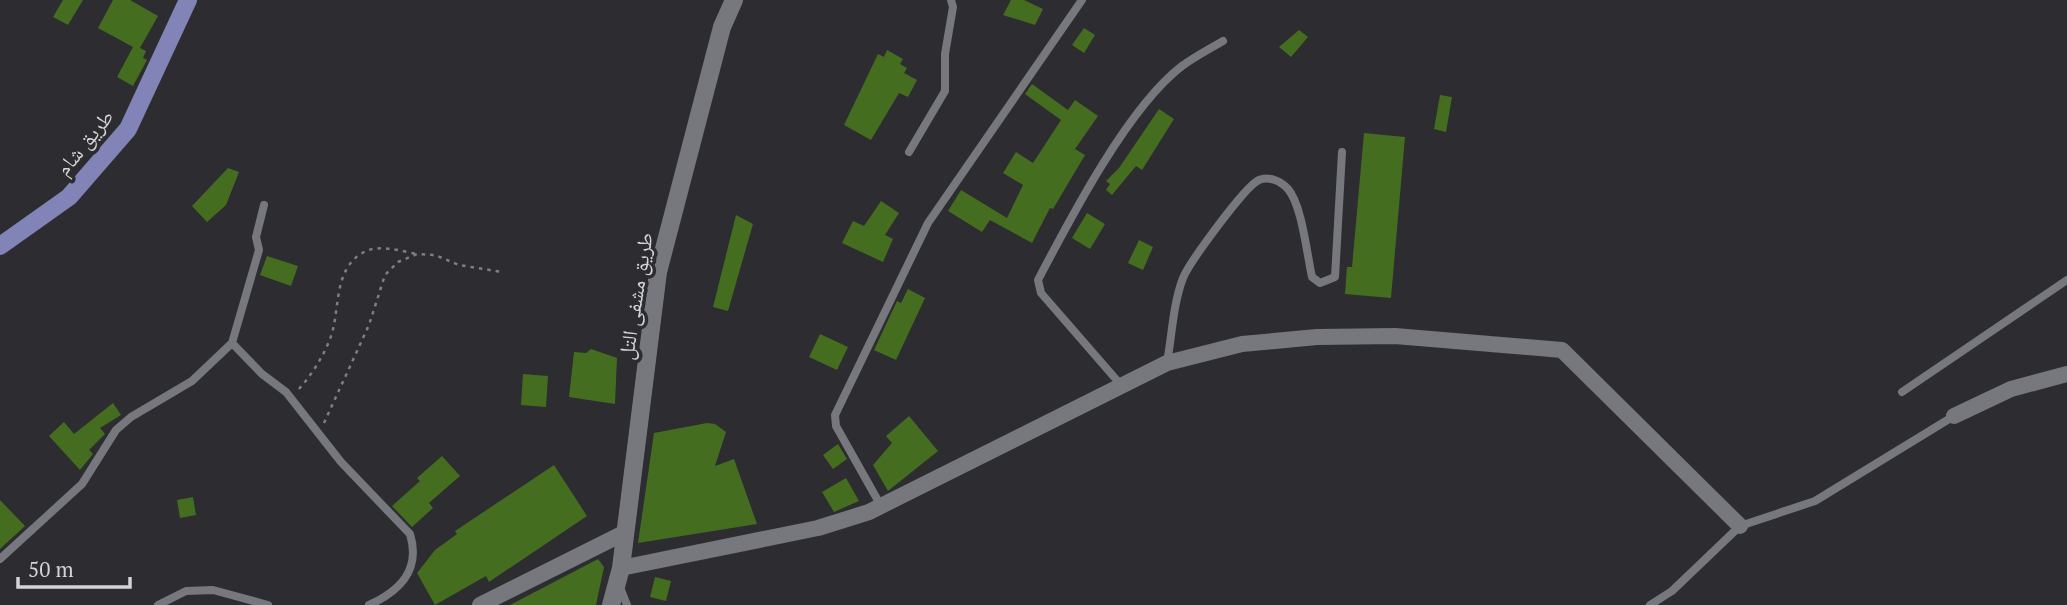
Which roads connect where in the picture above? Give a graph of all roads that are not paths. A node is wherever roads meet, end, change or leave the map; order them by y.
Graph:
1 (188, 0) edge
2 (734, 0) edge
3 (961, 0) edge
4 (1082, 0) edge
5 (952, 4) edge
6 (1223, 41) dead end
7 (909, 152) dead end
8 (1342, 152) dead end
9 (264, 205) dead end
10 (0, 246) edge
11 (2067, 280) edge
12 (232, 343) junction
13 (1167, 363) junction
14 (2067, 374) edge
15 (1121, 385) junction
16 (1902, 392) dead end
17 (1954, 416) joint
18 (881, 506) junction
19 (1740, 526) junction
20 (626, 532) junction
21 (0, 559) edge
22 (619, 575) junction
23 (158, 605) edge
24 (268, 605) edge
25 (369, 605) edge
26 (480, 605) edge
27 (611, 605) edge
28 (627, 605) edge
29 (1650, 605) edge

1 - 10 main road, طريق شام
2 - 20 street, طريق مشفى التل
3 - 5 lane
4 - 18 lane
5 - 7 lane
6 - 15 lane
8 - 13 lane
9 - 12 lane
11 - 16 lane
12 - 21 lane
12 - 25 lane
13 - 15 street
13 - 19 street
14 - 17 street
15 - 18 street
17 - 19 lane
18 - 22 street
19 - 29 lane
20 - 22 street, طريق مشفى التل
20 - 26 street
22 - 27 street, طريق مشفى التل
22 - 28 lane
23 - 24 lane

